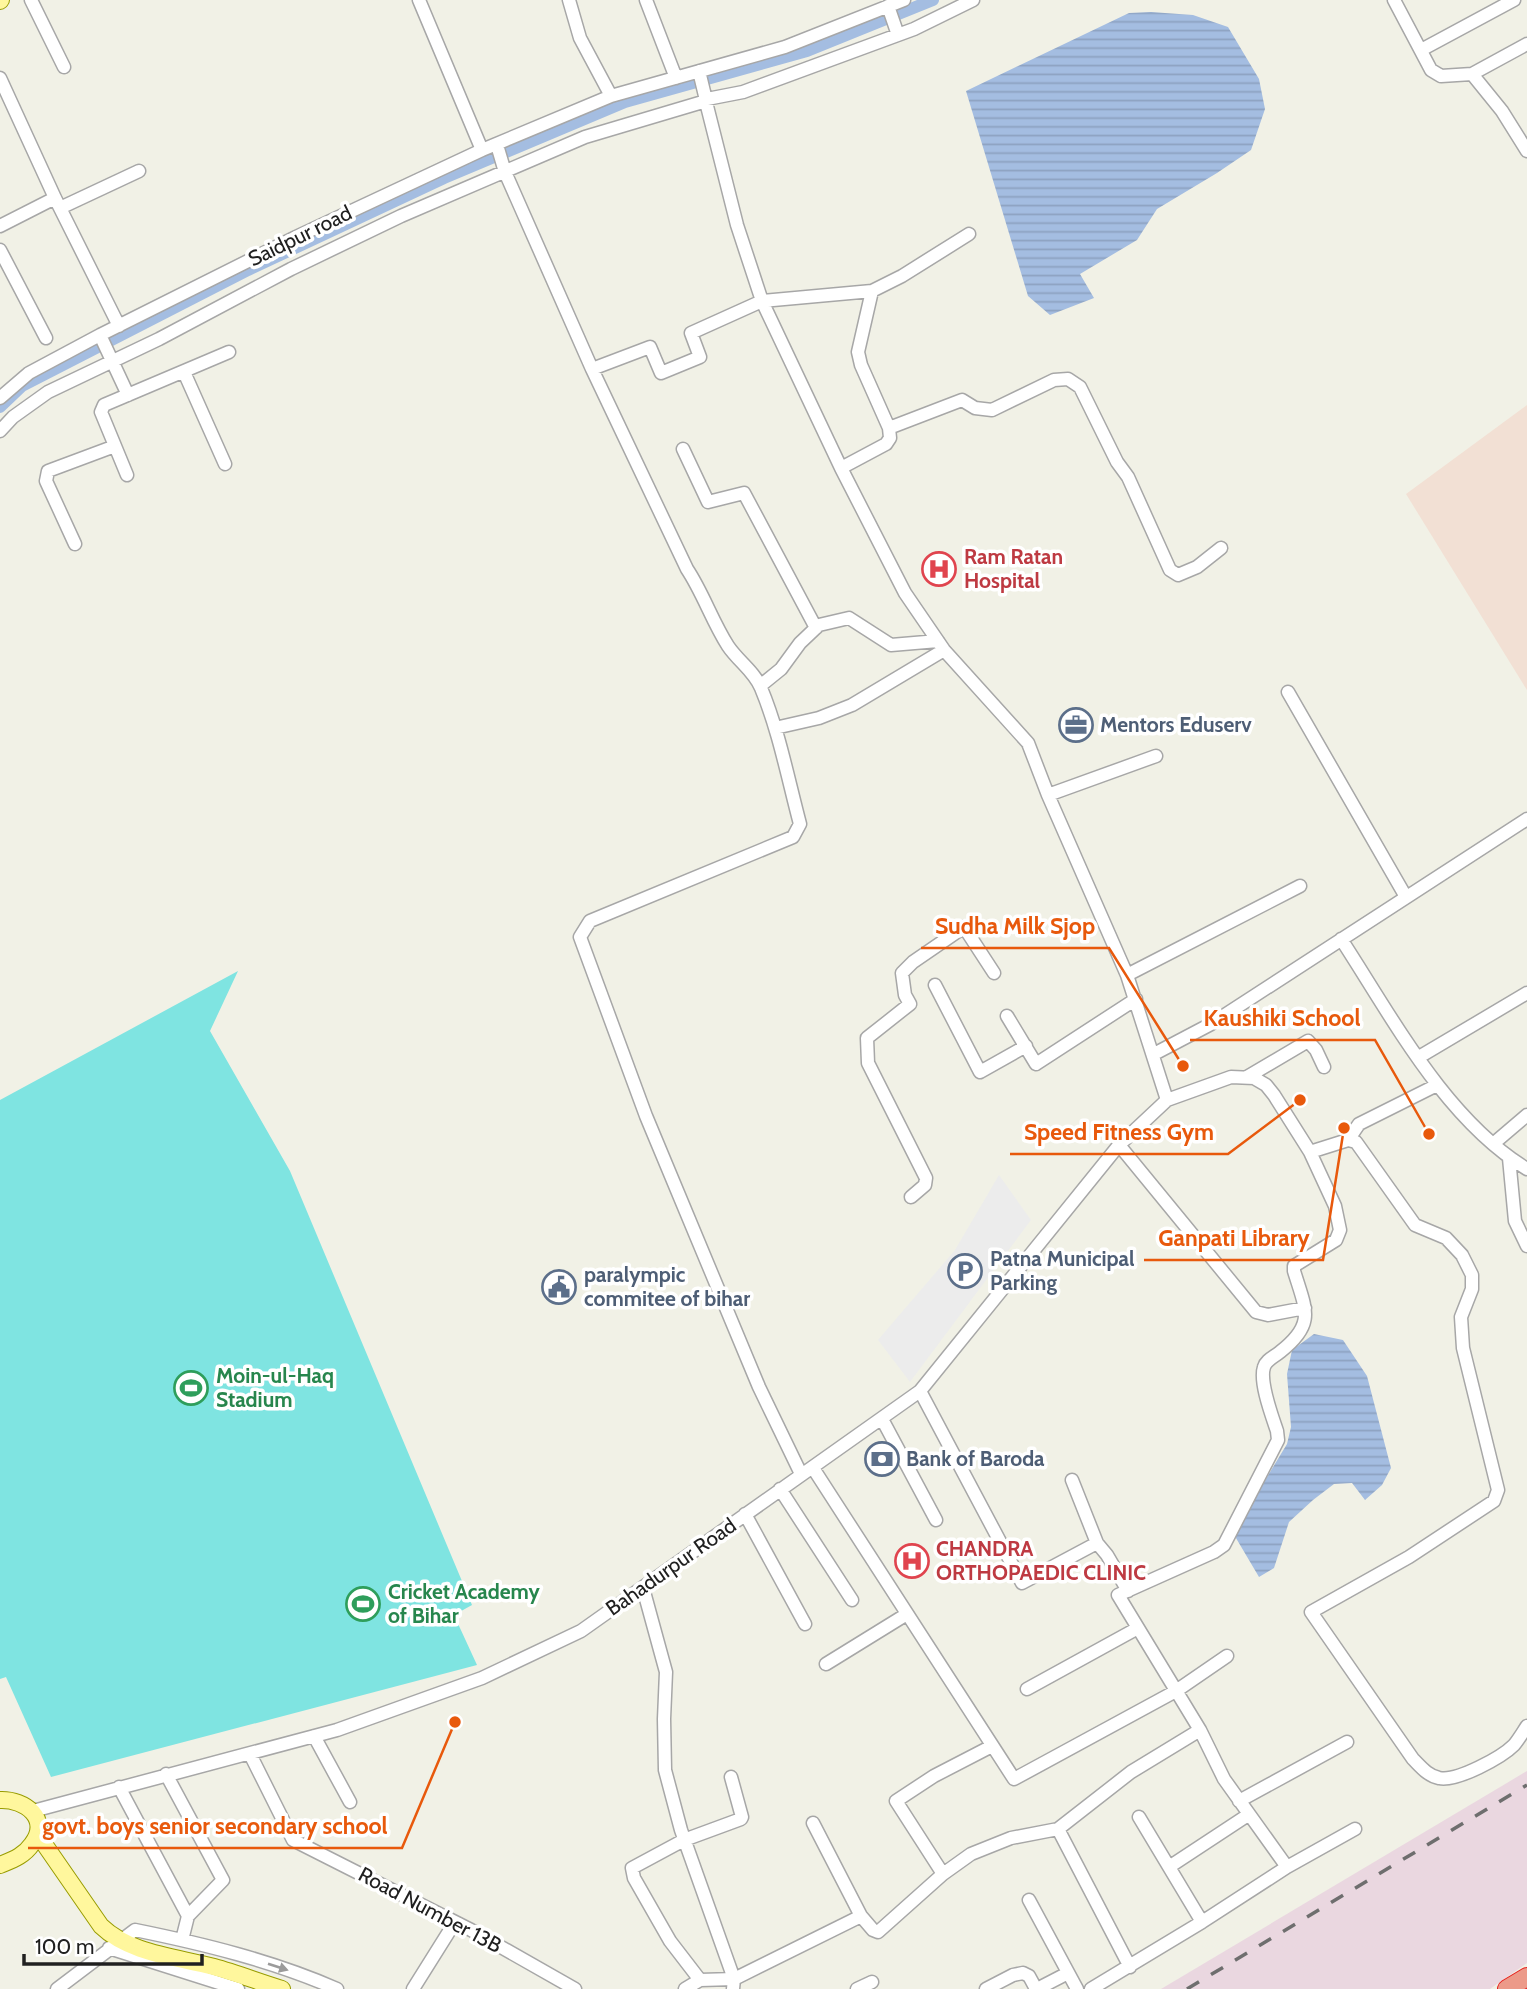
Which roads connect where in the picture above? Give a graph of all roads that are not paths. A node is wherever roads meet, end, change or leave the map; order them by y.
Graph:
1 (31, 0) edge
2 (419, 0) edge
3 (569, 0) edge
4 (646, 0) edge
5 (904, 0) edge
6 (973, 0) edge
7 (1394, 0) edge
8 (1514, 0) edge
9 (889, 10) junction
10 (897, 33) junction
11 (1527, 44) edge
12 (1421, 50) junction
13 (64, 67) dead end
14 (1472, 74) junction
15 (700, 76) junction
16 (0, 78) edge
17 (676, 78) junction
18 (611, 96) junction
19 (706, 98) junction
20 (497, 148) junction
21 (482, 150) junction
22 (1527, 151) edge
23 (504, 170) junction
24 (139, 172) dead end
25 (58, 203) junction
26 (0, 226) edge
27 (969, 234) dead end
28 (2, 258) edge
29 (872, 291) junction
30 (762, 302) junction
31 (120, 326) junction
32 (102, 337) junction
33 (46, 338) dead end
34 (229, 352) dead end
35 (112, 357) junction
36 (592, 369) junction
37 (184, 372) junction
38 (128, 395) junction
39 (0, 400) edge
40 (11, 415) junction
41 (889, 428) junction
42 (0, 431) edge
43 (115, 446) junction
44 (683, 449) dead end
45 (225, 464) dead end
46 (841, 468) junction
47 (127, 475) dead end
48 (75, 544) dead end
49 (1221, 548) dead end
50 (816, 628) junction
51 (941, 646) junction
52 (760, 686) junction
53 (1288, 692) dead end
54 (775, 728) junction
55 (1156, 756) dead end
56 (1048, 796) junction
57 (1527, 819) edge
58 (1300, 886) dead end
59 (1406, 897) junction
60 (1341, 939) junction
61 (994, 973) dead end
62 (1127, 975) junction
63 (934, 985) dead end
64 (1527, 993) edge
65 (1136, 999) junction
66 (1007, 1016) dead end
67 (1026, 1046) junction
68 (1154, 1054) junction
69 (1419, 1057) junction
70 (1324, 1067) dead end
71 (1247, 1077) junction
72 (1437, 1086) junction
73 (1167, 1100) junction
74 (1527, 1115) edge
75 (1348, 1140) junction
76 (1493, 1144) junction
77 (1119, 1145) junction
78 (1310, 1152) junction
79 (1509, 1158) junction
80 (1527, 1169) edge
81 (911, 1197) dead end
82 (1527, 1246) edge
83 (1305, 1308) junction
84 (920, 1391) junction
85 (882, 1419) junction
86 (807, 1471) junction
87 (1072, 1480) dead end
88 (780, 1489) junction
89 (745, 1514) junction
90 (936, 1520) dead end
91 (1097, 1543) junction
92 (643, 1588) junction
93 (1128, 1591) junction
94 (852, 1600) dead end
95 (907, 1614) junction
96 (805, 1624) dead end
97 (1138, 1628) junction
98 (1227, 1656) dead end
99 (826, 1664) dead end
100 (1027, 1689) dead end
101 (1176, 1691) junction
102 (1527, 1726) edge
103 (1200, 1730) junction
104 (314, 1736) junction
105 (1347, 1742) dead end
106 (992, 1746) junction
107 (250, 1754) junction
108 (166, 1774) junction
109 (731, 1777) dead end
110 (119, 1787) junction
111 (0, 1800) edge
112 (1239, 1801) junction
113 (350, 1802) dead end
114 (33, 1811) junction
115 (1248, 1815) junction
116 (1139, 1818) dead end
117 (813, 1823) dead end
118 (1058, 1829) junction
119 (1354, 1829) dead end
120 (38, 1835) junction
121 (684, 1840) junction
122 (21, 1856) junction
123 (56, 1860) junction
124 (0, 1866) edge
125 (1169, 1867) junction
126 (1287, 1867) junction
127 (943, 1874) junction
128 (1029, 1900) dead end
129 (188, 1916) junction
130 (861, 1916) junction
131 (455, 1922) junction
132 (1202, 1922) junction
133 (182, 1940) junction
134 (119, 1944) junction
135 (1130, 1967) junction
136 (1068, 1973) junction
137 (1527, 1977) edge
138 (699, 1980) junction
139 (872, 1982) dead end
140 (734, 1984) edge
141 (57, 1989) edge
142 (238, 1989) edge
143 (282, 1989) edge
144 (337, 1989) edge
145 (413, 1989) edge
146 (575, 1989) edge
147 (685, 1989) edge
148 (857, 1989) edge
149 (986, 1989) edge
150 (1077, 1989) edge
151 (1091, 1989) edge
152 (1507, 1989) edge

1 - 13 street
2 - 21 street
3 - 18 street
4 - 17 street
5 - 9 street, Saidpur road
6 - 10 street
7 - 12 street
8 - 12 street
9 - 10 street
9 - 15 street, Saidpur road
10 - 19 street
11 - 14 street
12 - 14 street
14 - 22 street
15 - 17 street, Saidpur road
15 - 19 street
16 - 25 street
17 - 18 street, Saidpur road
18 - 20 street, Saidpur road
19 - 23 street
19 - 30 street
20 - 21 street, Saidpur road
20 - 23 street
21 - 31 street, Saidpur road
23 - 35 street
23 - 36 street
24 - 25 street
25 - 26 street
25 - 31 street
27 - 29 street
28 - 33 street
29 - 30 street
29 - 41 street
30 - 36 street
30 - 46 street
31 - 32 street, Saidpur road
32 - 35 street
32 - 39 street, Saidpur road
34 - 37 street
35 - 38 street
35 - 40 street
36 - 52 street
37 - 38 street
37 - 45 street
38 - 43 street
39 - 40 street
40 - 42 street
41 - 46 street
41 - 49 street
43 - 47 street
43 - 48 street
44 - 50 street
46 - 51 street
50 - 51 street
50 - 52 street
51 - 54 street
51 - 56 street
52 - 54 street
53 - 59 street
54 - 86 street
55 - 56 street
56 - 62 street
57 - 59 street
58 - 62 street
59 - 60 street
60 - 68 street
60 - 69 street
61 - 81 street
62 - 65 street
63 - 67 street
64 - 69 street
65 - 67 street
65 - 68 street
66 - 67 street
68 - 73 street
69 - 72 street
70 - 71 street
71 - 73 street
71 - 78 street
72 - 75 street
72 - 76 street
73 - 77 street, Bahadurpur Road
74 - 76 street
75 - 78 street
75 - 102 street
76 - 79 street
77 - 83 street
77 - 84 street, Bahadurpur Road
78 - 83 street
79 - 80 street
79 - 82 street
83 - 93 street
84 - 85 street, Bahadurpur Road
84 - 91 street
85 - 86 street, Bahadurpur Road
85 - 90 street
86 - 88 street, Bahadurpur Road
86 - 95 street
87 - 91 street
88 - 89 street, Bahadurpur Road
88 - 94 street
89 - 92 street, Bahadurpur Road
89 - 96 street
91 - 93 street
92 - 104 street, Bahadurpur Road
92 - 121 street
93 - 97 street
95 - 99 street
95 - 106 street
97 - 100 street
97 - 101 street
98 - 101 street
101 - 103 street
101 - 106 street
103 - 112 street
103 - 118 street
104 - 107 street, Bahadurpur Road
104 - 113 street
105 - 112 street
106 - 127 street
107 - 108 street, Bahadurpur Road
107 - 131 street, Road Number 13B
108 - 110 street, Bahadurpur Road
108 - 129 street
109 - 121 street
110 - 114 street, Bahadurpur Road
110 - 129 street
111 - 114 main road
112 - 115 street
114 - 120 main road
115 - 125 street
115 - 126 street
116 - 125 street
117 - 130 street
118 - 127 street
118 - 135 street
119 - 126 street
120 - 122 main road
120 - 123 main road
121 - 138 street
121 - 140 street
122 - 123 main road
122 - 124 main road
123 - 134 main road
125 - 132 street
126 - 132 street
127 - 130 street
128 - 136 street
129 - 133 street
130 - 140 street
131 - 145 street
131 - 146 street, Road Number 13B
132 - 135 street
133 - 134 street
133 -> 144 street
134 - 141 street
134 - 142 street
134 - 143 main road
135 - 151 street
136 - 149 street
136 - 150 street
137 - 152 highway
138 - 140 street
138 - 147 street
139 - 148 street

